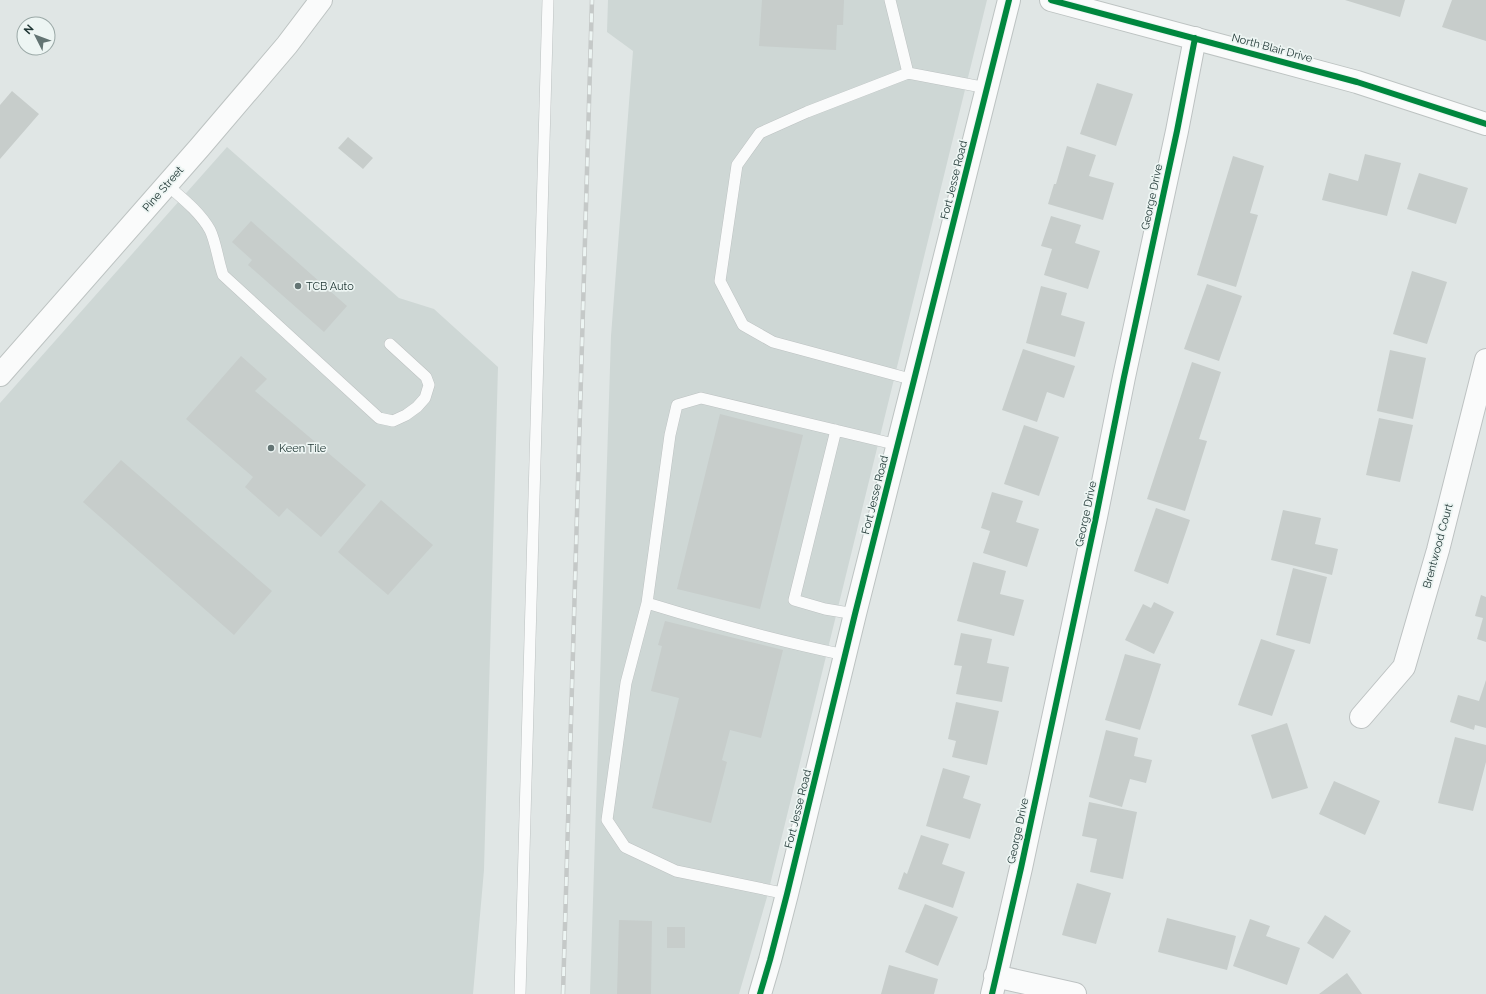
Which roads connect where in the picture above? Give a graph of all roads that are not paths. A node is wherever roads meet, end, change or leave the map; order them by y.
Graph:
1 (321, 0) edge
2 (548, 0) edge
3 (890, 0) edge
4 (1009, 0) edge
5 (1051, 0) edge
6 (1195, 38) junction
7 (908, 73) junction
8 (987, 88) junction
9 (1486, 124) edge
10 (167, 185) junction
11 (390, 344) dead end
12 (1486, 360) edge
13 (0, 375) edge
14 (914, 380) junction
15 (836, 430) junction
16 (898, 445) junction
17 (647, 603) junction
18 (855, 614) junction
19 (845, 655) junction
20 (1361, 717) dead end
21 (787, 894) junction
22 (994, 985) edge
23 (520, 994) edge
24 (760, 994) edge
25 (1075, 994) edge

1 - 10 street, Pine Street
2 - 23 lane
3 - 7 lane
4 - 8 street, Fort Jesse Road
5 - 6 street, North Blair Drive
6 - 9 street, North Blair Drive
6 - 22 street, George Drive
7 - 8 lane
7 - 14 lane
8 - 14 street, Fort Jesse Road
10 - 11 lane
10 - 13 street, Pine Street
12 - 20 street, Brentwood Court
14 - 16 street, Fort Jesse Road
15 - 16 lane
15 - 17 lane
15 - 18 lane
16 - 18 street, Fort Jesse Road
17 - 19 lane
17 - 21 lane
18 - 19 street, Fort Jesse Road
19 - 21 street, Fort Jesse Road
21 - 24 street, Fort Jesse Road
22 - 25 street

